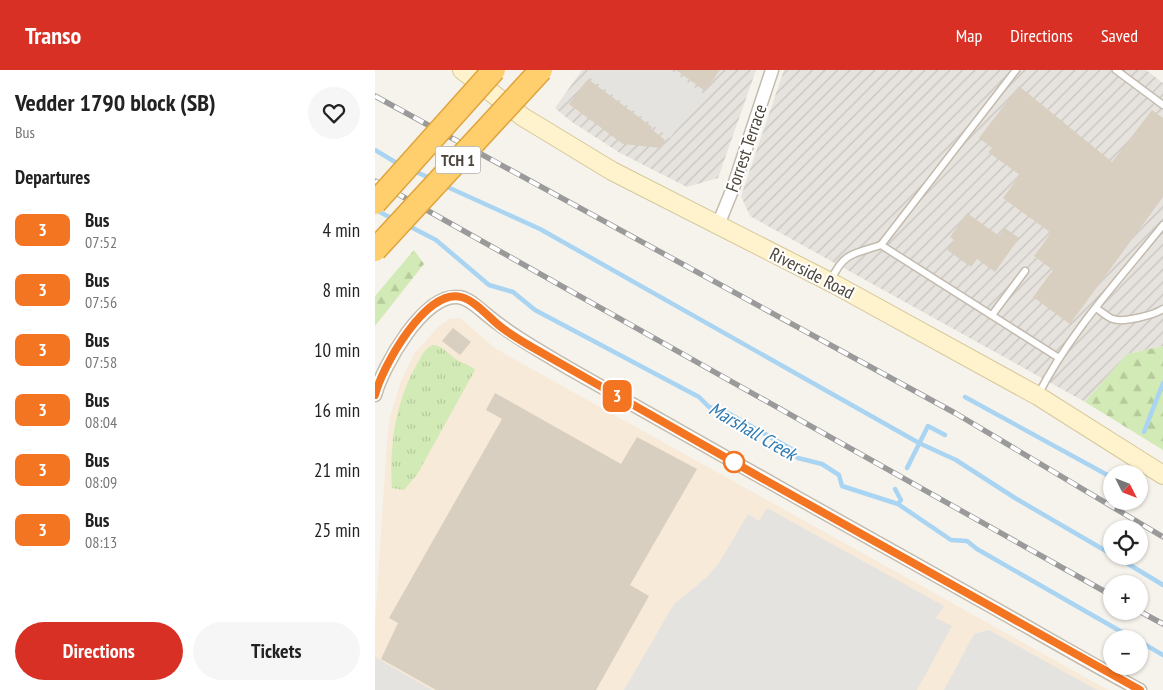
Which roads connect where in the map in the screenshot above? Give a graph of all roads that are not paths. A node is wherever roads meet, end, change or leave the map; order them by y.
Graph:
1 (463, 70) edge
2 (494, 70) edge
3 (541, 70) edge
4 (772, 70) edge
5 (1017, 70) edge
6 (1116, 70) edge
7 (1163, 104) edge
8 (375, 203) edge
9 (718, 225) junction
10 (1163, 225) edge
11 (881, 245) junction
12 (375, 250) edge
13 (1025, 271) dead end
14 (830, 282) junction
15 (1096, 308) junction
16 (1163, 308) edge
17 (992, 315) junction
18 (1059, 358) junction
19 (375, 395) edge
20 (1038, 396) junction
21 (1163, 475) edge
22 (1140, 690) edge

1 - 9 street, Riverside Road
2 - 8 highway, TCH 1, bridge
3 - 12 highway, TCH 1, bridge
4 - 9 street, Forrest Terrace
5 - 11 lane
6 - 7 lane
9 - 14 street, Riverside Road
10 - 15 lane
11 - 14 lane
11 - 17 lane
13 - 17 lane
14 - 20 street, Riverside Road
15 - 16 lane
15 - 18 lane
17 - 18 lane
18 - 20 lane
19 - 22 street
20 - 21 street, Riverside Road

